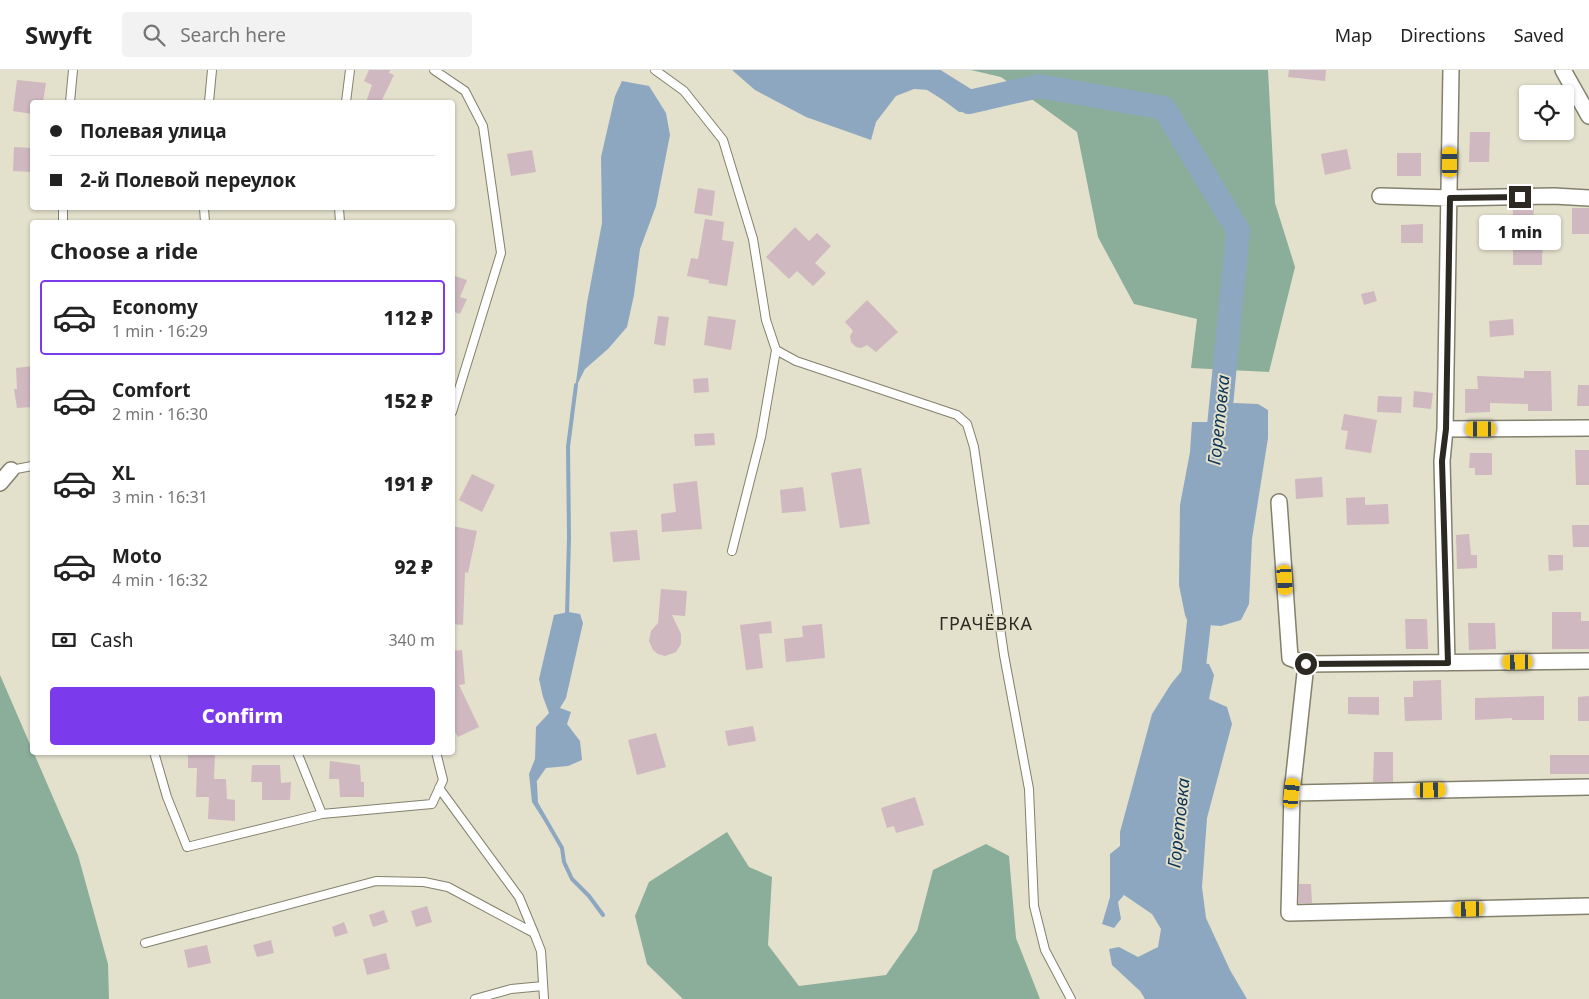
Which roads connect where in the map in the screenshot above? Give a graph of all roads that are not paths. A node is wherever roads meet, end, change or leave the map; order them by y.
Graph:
1 (73, 70) edge
2 (212, 70) edge
3 (350, 70) edge
4 (434, 70) edge
5 (655, 70) edge
6 (1451, 70) edge
7 (1563, 70) edge
8 (70, 100) edge
9 (209, 100) edge
10 (346, 100) edge
11 (1589, 116) edge
12 (1380, 196) dead end
13 (1450, 198) junction
14 (1589, 198) edge
15 (776, 350) junction
16 (455, 402) edge
17 (1589, 428) edge
18 (1446, 429) junction
19 (30, 466) edge
20 (11, 470) joint
21 (0, 482) edge
22 (1279, 502) dead end
23 (732, 550) dead end
24 (1589, 661) edge
25 (1448, 663) junction
26 (1306, 664) junction
27 (155, 755) edge
28 (298, 755) edge
29 (437, 755) edge
30 (1589, 787) edge
31 (440, 788) junction
32 (1292, 793) junction
33 (322, 814) junction
34 (1589, 906) edge
35 (534, 933) junction
36 (145, 943) dead end
37 (543, 986) junction
38 (475, 999) edge
39 (544, 999) edge
40 (1071, 999) edge

1 - 8 lane
2 - 9 lane
3 - 10 lane
4 - 16 lane
5 - 15 lane
6 - 13 street
7 - 11 street
12 - 13 street
13 - 14 street
13 - 18 street
15 - 23 lane
15 - 40 lane
17 - 18 street
18 - 25 street
19 - 20 lane
20 - 21 street
22 - 26 street
24 - 25 street
25 - 26 street
26 - 32 street
27 - 33 lane
28 - 33 lane
29 - 31 lane
30 - 32 street
31 - 33 lane
31 - 35 lane
32 - 34 street
35 - 36 lane
35 - 37 lane
37 - 38 lane
37 - 39 lane

